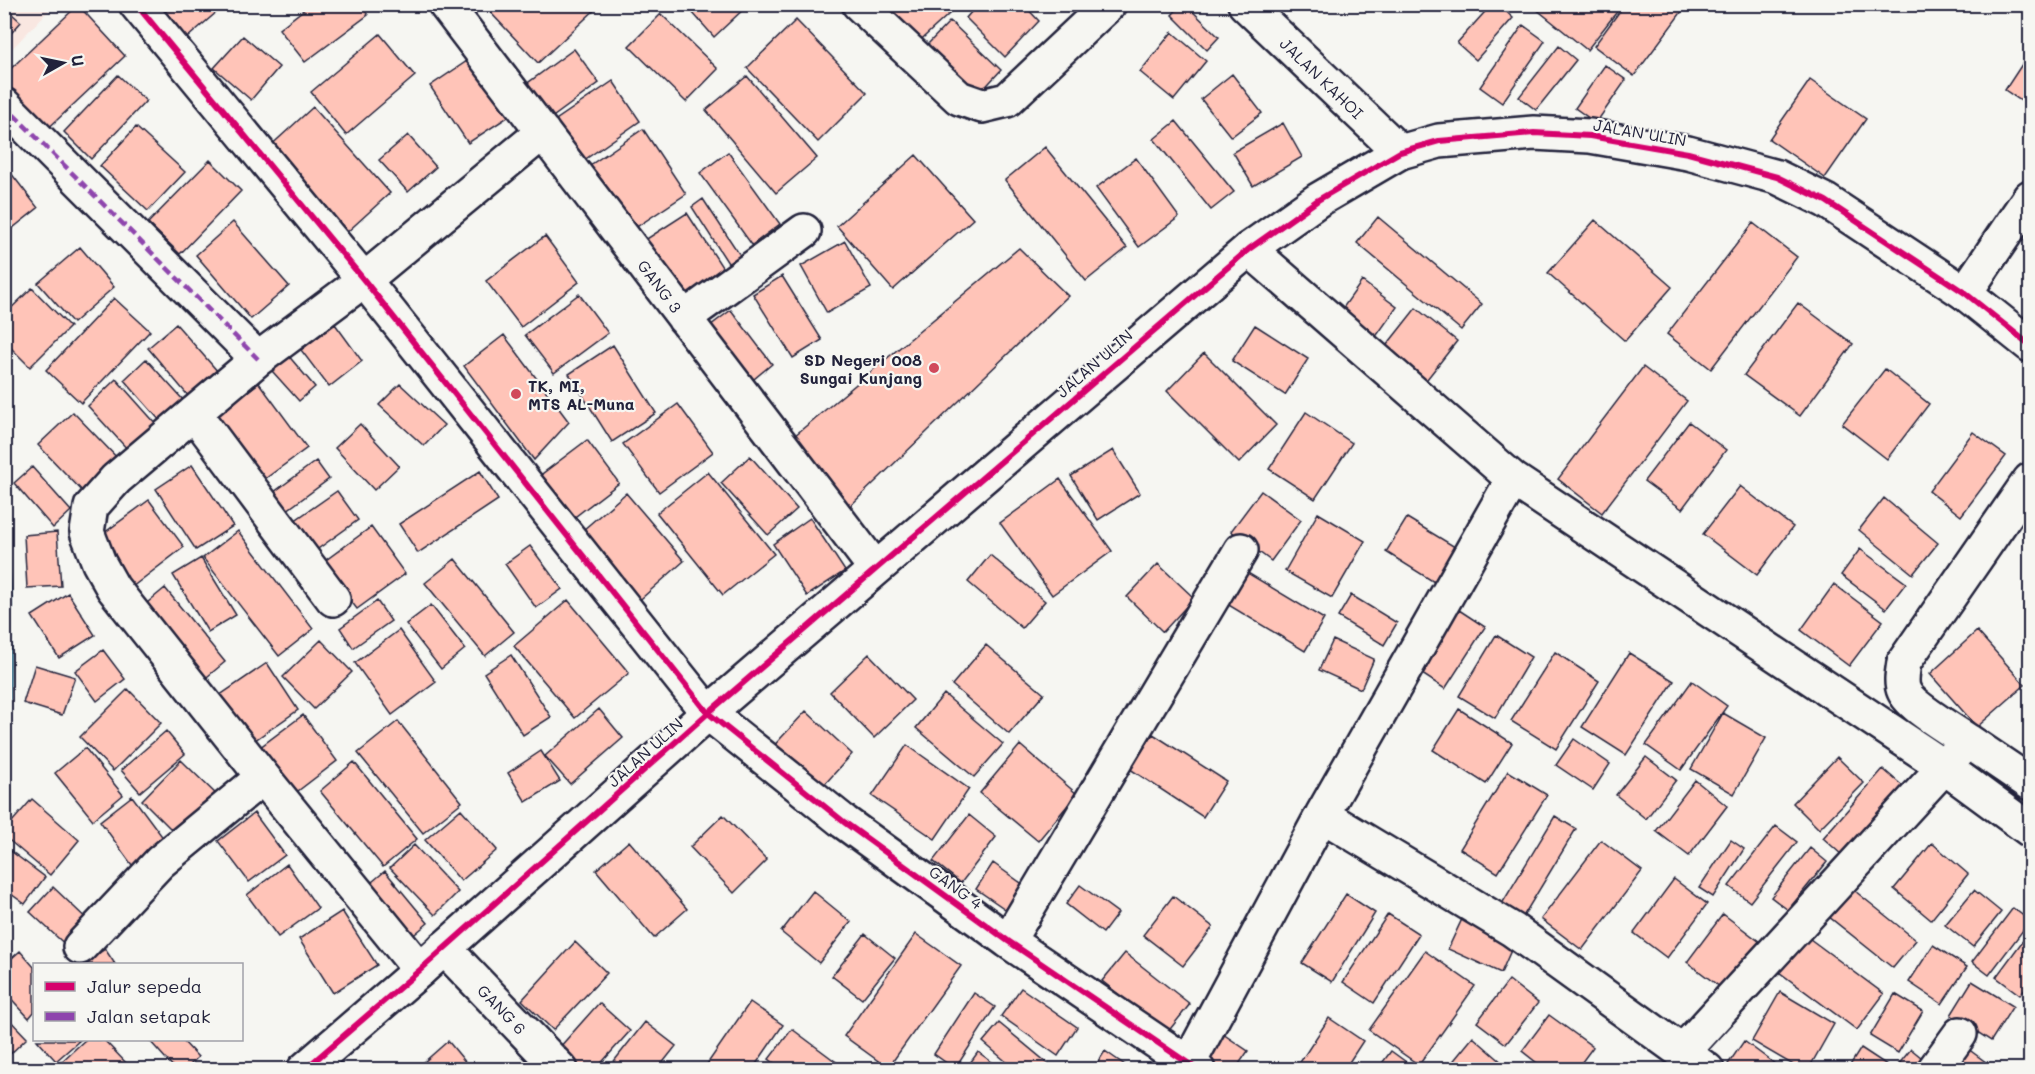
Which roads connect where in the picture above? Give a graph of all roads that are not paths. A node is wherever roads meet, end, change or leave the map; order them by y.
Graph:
1 (136, 4) edge
2 (445, 4) edge
3 (860, 4) edge
4 (1109, 4) edge
5 (1245, 4) edge
6 (4, 105) edge
7 (543, 132) junction
8 (1400, 152) junction
9 (2031, 197) edge
10 (804, 231) dead end
11 (1249, 249) junction
12 (364, 280) junction
13 (1965, 293) junction
14 (684, 318) junction
15 (2031, 345) edge
16 (258, 359) junction
17 (194, 413) junction
18 (1513, 479) junction
19 (2031, 480) edge
20 (1241, 549) dead end
21 (875, 568) junction
22 (333, 599) dead end
23 (708, 713) junction
24 (1968, 741) junction
25 (1943, 766) junction
26 (263, 777) junction
27 (2031, 783) edge
28 (1322, 815) junction
29 (2031, 830) edge
30 (1008, 941) junction
31 (80, 947) dead end
32 (444, 948) junction
33 (420, 970) junction
34 (1960, 1034) dead end
35 (1695, 1060) edge
36 (1190, 1067) edge
37 (304, 1070) edge
38 (561, 1070) edge
39 (1934, 1070) edge

1 - 12 street, GANG 4
2 - 7 street, GANG 3
3 - 4 street
5 - 8 street, JALAN KAHOI
6 - 16 street
7 - 12 street
7 - 14 street, GANG 3
8 - 11 street, JALAN ULIN
8 - 13 street, JALAN ULIN
9 - 13 street
10 - 14 street
11 - 18 street
11 - 21 street, JALAN ULIN
12 - 16 street
12 - 23 street, GANG 4
13 - 15 street, JALAN ULIN
14 - 21 street, GANG 3
16 - 17 street
17 - 22 street
17 - 26 street
18 - 25 street
18 - 28 street
19 - 24 street
20 - 30 street
21 - 23 street, JALAN ULIN
23 - 30 street, GANG 4
23 - 32 street, JALAN ULIN
24 - 25 street
24 - 27 street
25 - 29 street
25 - 35 street
26 - 31 street
26 - 33 street
28 - 35 street
28 - 36 street
30 - 36 street, GANG 4
32 - 33 street, JALAN ULIN
32 - 38 street, GANG 6
33 - 37 street, JALAN ULIN
34 - 39 street

